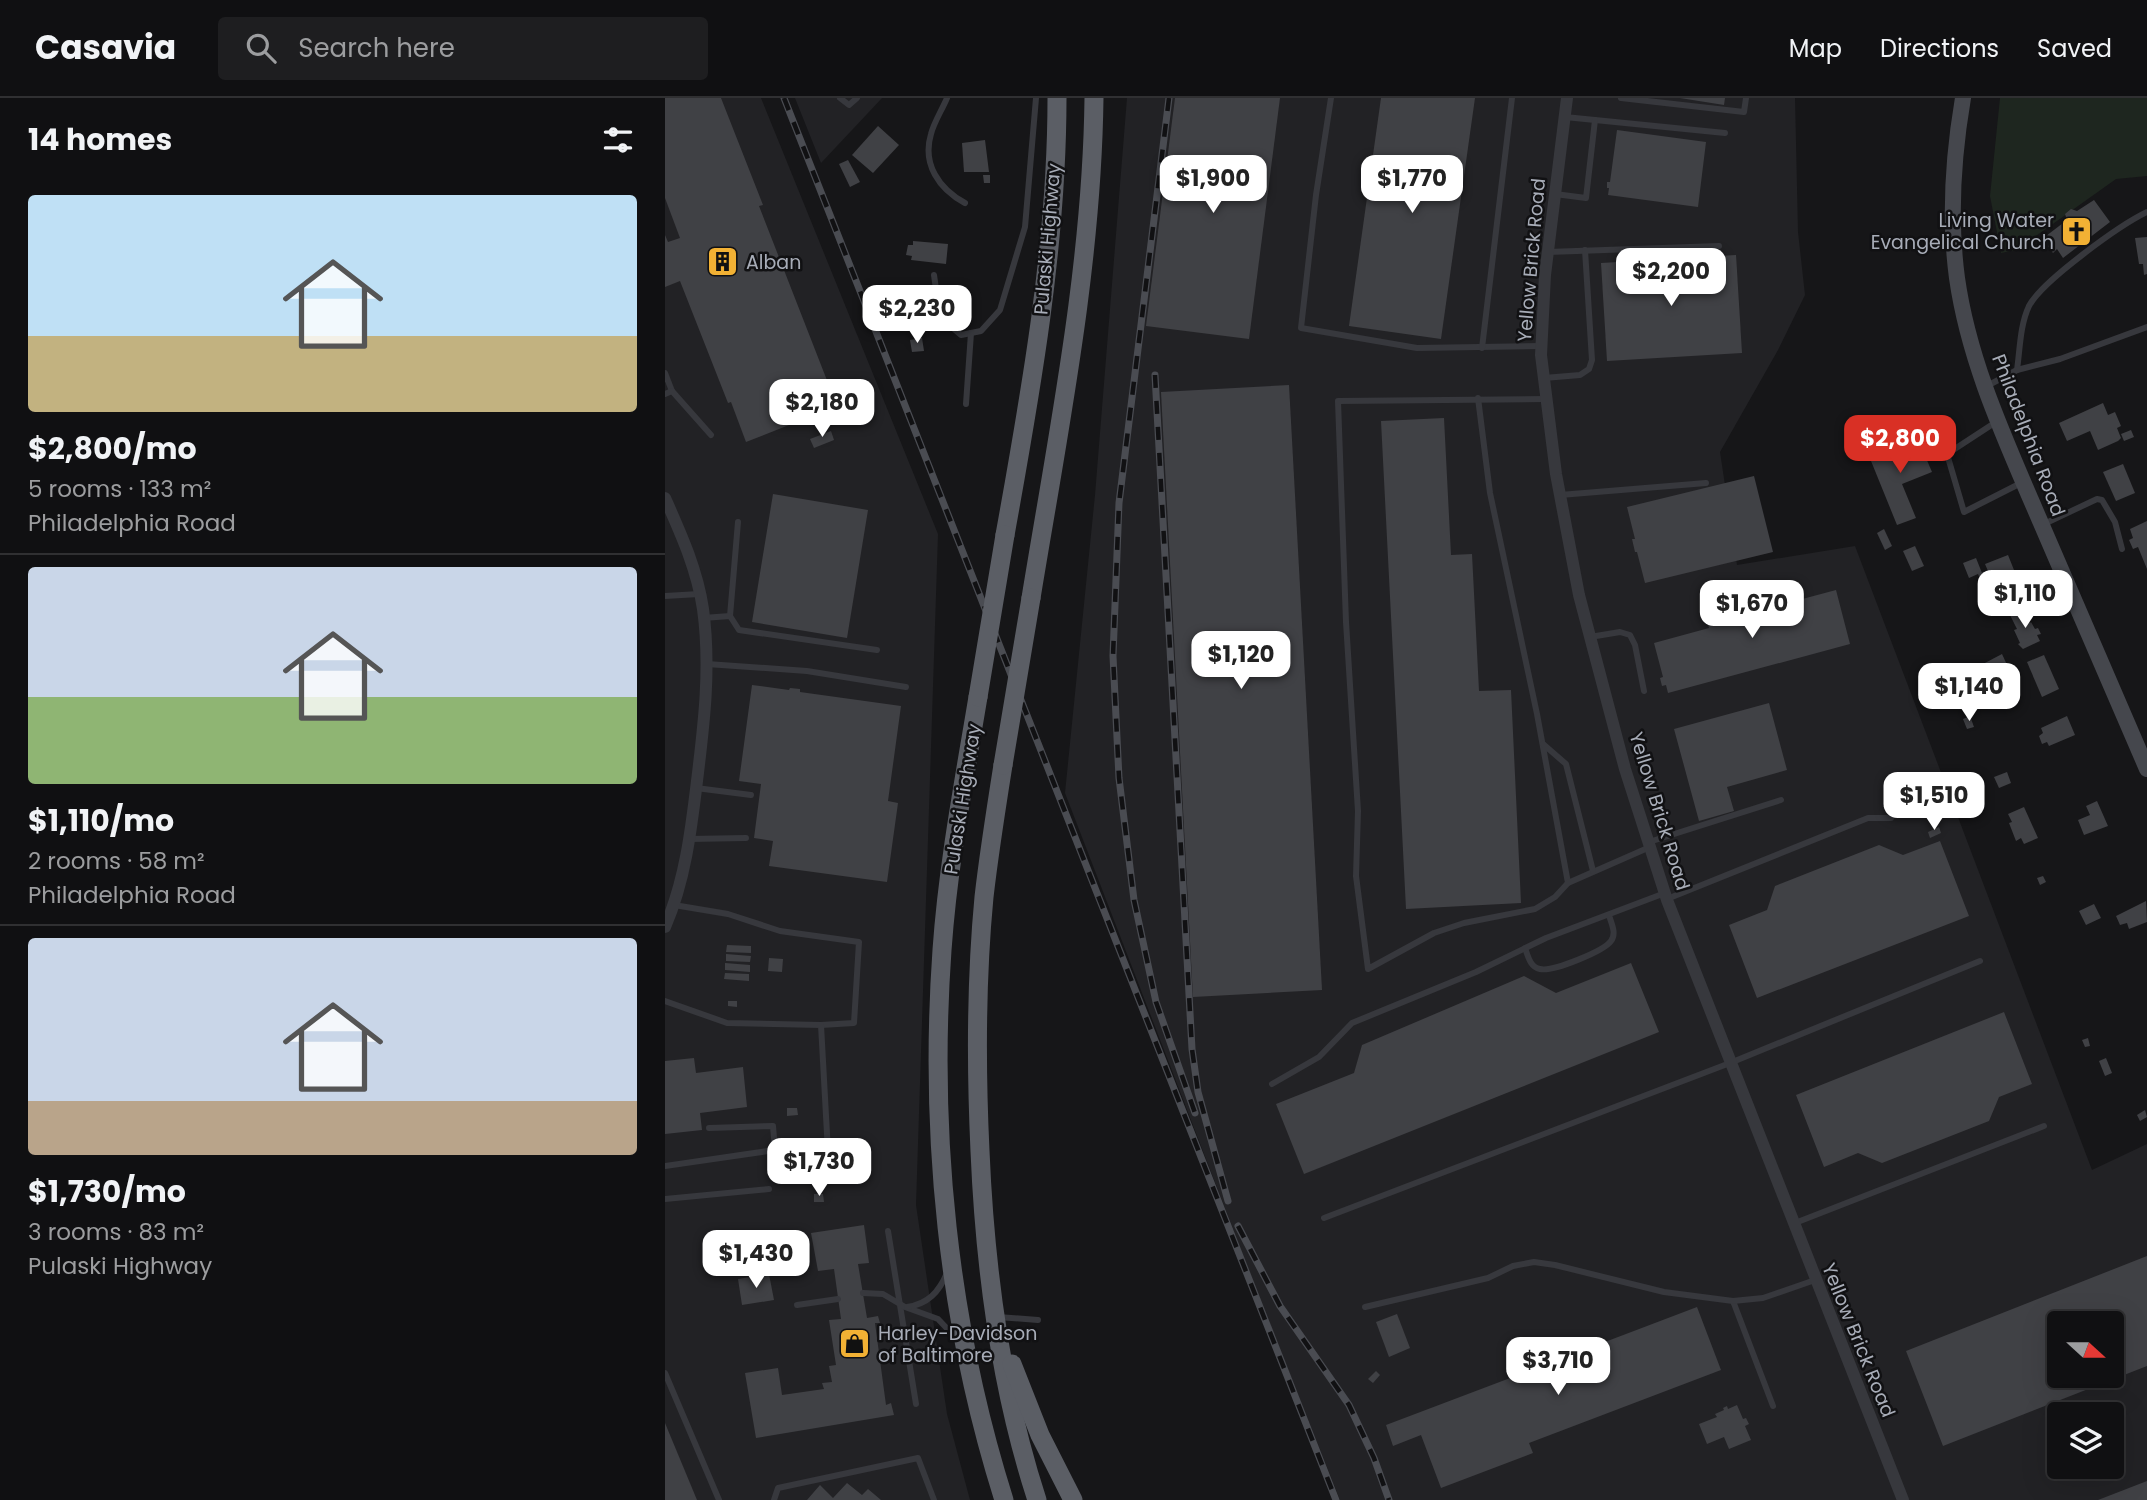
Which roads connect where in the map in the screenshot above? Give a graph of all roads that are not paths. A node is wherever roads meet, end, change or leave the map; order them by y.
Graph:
1 (840, 98) edge
2 (857, 98) edge
3 (947, 98) edge
4 (1035, 98) edge
5 (1057, 98) edge
6 (1094, 98) edge
7 (1331, 98) edge
8 (1512, 98) edge
9 (1567, 98) edge
10 (1621, 98) edge
11 (1746, 98) edge
12 (1963, 98) edge
13 (1565, 117) junction
14 (1595, 120) junction
15 (1725, 133) dead end
16 (1555, 194) junction
17 (965, 202) dead end
18 (2147, 212) edge
19 (1719, 246) dead end
20 (1585, 250) junction
21 (1548, 252) junction
22 (934, 275) dead end
23 (2147, 327) edge
24 (971, 333) junction
25 (1542, 345) junction
26 (1482, 348) junction
27 (2017, 370) junction
28 (665, 373) edge
29 (1544, 378) junction
30 (1985, 387) junction
31 (669, 393) edge
32 (1478, 398) junction
33 (1546, 399) junction
34 (966, 404) dead end
35 (1997, 421) junction
36 (711, 435) dead end
37 (1706, 482) dead end
38 (2023, 482) junction
39 (1560, 495) junction
40 (665, 498) edge
41 (739, 522) dead end
42 (2041, 525) junction
43 (2122, 549) dead end
44 (699, 594) junction
45 (665, 596) edge
46 (730, 616) junction
47 (703, 618) junction
48 (1590, 637) junction
49 (877, 650) dead end
50 (707, 664) junction
51 (907, 687) dead end
52 (1644, 691) dead end
53 (1543, 744) junction
54 (2147, 769) edge
55 (696, 788) junction
56 (751, 795) dead end
57 (1781, 800) dead end
58 (1891, 818) dead end
59 (746, 838) dead end
60 (689, 839) junction
61 (1649, 845) junction
62 (1593, 871) junction
63 (1567, 883) junction
64 (1666, 896) junction
65 (674, 905) junction
66 (1609, 915) junction
67 (665, 927) edge
68 (1525, 948) junction
69 (1980, 961) dead end
70 (665, 1001) edge
71 (821, 1025) junction
72 (1730, 1063) junction
73 (1272, 1084) dead end
74 (2044, 1126) dead end
75 (709, 1128) dead end
76 (665, 1166) edge
77 (799, 1172) dead end
78 (769, 1189) dead end
79 (665, 1199) edge
80 (1324, 1218) dead end
81 (1793, 1224) junction
82 (888, 1231) dead end
83 (951, 1260) junction
84 (1815, 1280) junction
85 (863, 1293) dead end
86 (838, 1298) dead end
87 (1733, 1301) junction
88 (797, 1305) dead end
89 (903, 1306) junction
90 (1365, 1307) dead end
91 (959, 1310) junction
92 (993, 1312) junction
93 (1038, 1320) dead end
94 (966, 1351) junction
95 (665, 1373) edge
96 (916, 1404) dead end
97 (1773, 1406) dead end
98 (719, 1500) edge
99 (774, 1500) edge
100 (934, 1500) edge
101 (1004, 1500) edge
102 (1037, 1500) edge
103 (1073, 1500) edge
104 (1903, 1500) edge

1 - 2 lane
3 - 17 lane
4 - 24 lane
5 - 83 highway, Pulaski Highway, bridge
6 - 92 highway, Pulaski Highway, bridge
7 - 26 lane
8 - 26 lane
9 - 13 street, Yellow Brick Road
10 - 11 lane
12 - 30 main road, Philadelphia Road
13 - 14 lane
13 - 16 street, Yellow Brick Road
14 - 15 lane
14 - 16 lane
16 - 21 street, Yellow Brick Road
18 - 27 lane
19 - 20 lane
20 - 21 lane
20 - 29 lane
21 - 25 street, Yellow Brick Road
22 - 24 lane
23 - 27 lane
24 - 34 lane
25 - 26 lane
25 - 29 street, Yellow Brick Road
27 - 30 lane
28 - 31 lane
29 - 33 street, Yellow Brick Road
30 - 35 main road, Philadelphia Road
31 - 36 lane
32 - 33 lane
32 - 53 lane
32 - 63 lane
33 - 39 street, Yellow Brick Road
35 - 38 main road, Philadelphia Road
35 - 38 lane
37 - 39 lane
38 - 42 main road, Philadelphia Road
39 - 48 street, Yellow Brick Road
40 - 44 street
41 - 46 lane
42 - 43 lane
42 - 54 main road, Philadelphia Road
44 - 45 lane
44 - 47 street
46 - 47 lane
46 - 49 lane
47 - 50 street
48 - 52 lane
48 - 61 street, Yellow Brick Road
50 - 51 lane
50 - 55 street
53 - 62 lane
53 - 63 lane
55 - 56 lane
55 - 60 street
57 - 61 lane
58 - 64 lane
59 - 60 lane
60 - 65 street
61 - 62 lane
61 - 64 street, Yellow Brick Road
62 - 63 lane
64 - 66 lane
64 - 72 street, Yellow Brick Road
65 - 67 street
65 - 71 lane
66 - 68 lane
66 - 68 lane
68 - 73 lane
69 - 72 lane
70 - 71 lane
71 - 77 lane
72 - 80 lane
72 - 81 street, Yellow Brick Road
74 - 81 lane
75 - 76 lane
78 - 79 lane
81 - 84 street, Yellow Brick Road
82 - 89 lane
83 - 89 lane
83 - 91 highway, Pulaski Highway
84 - 87 lane
84 - 104 street, Yellow Brick Road
85 - 89 lane
86 - 88 lane
87 - 90 lane
87 - 97 lane
89 - 94 lane
89 - 96 lane
91 - 92 highway
91 - 94 highway, Pulaski Highway
92 - 93 lane
92 - 102 highway, Pulaski Highway
92 - 103 highway
94 - 101 highway, Pulaski Highway
95 - 98 lane
99 - 100 lane

